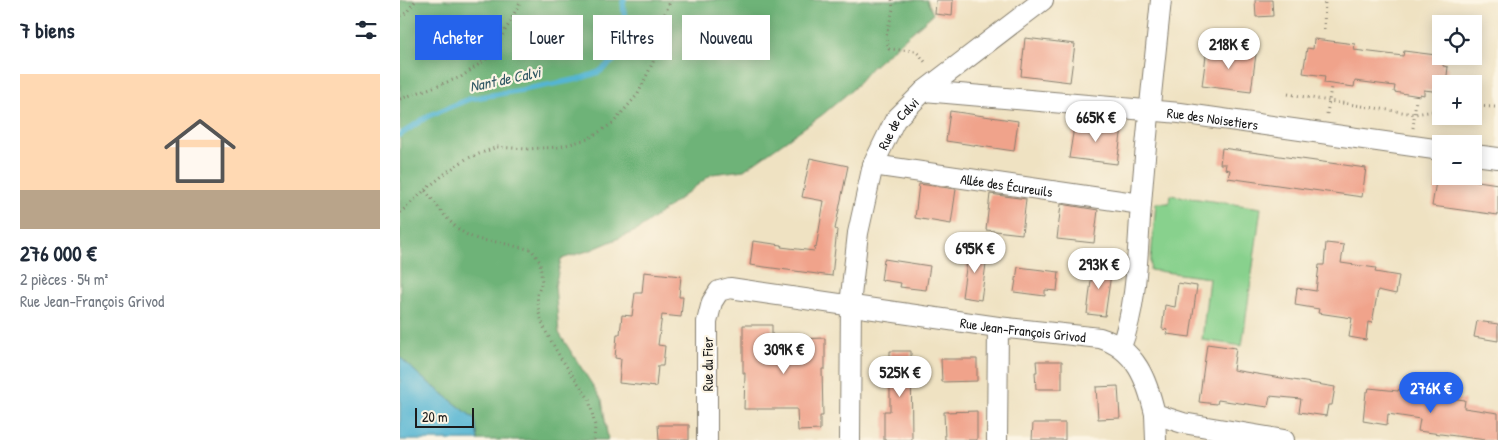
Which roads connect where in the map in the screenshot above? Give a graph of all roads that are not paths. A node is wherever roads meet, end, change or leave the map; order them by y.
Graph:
1 (1043, 0) edge
2 (1161, 0) edge
3 (932, 85) junction
4 (1150, 110) junction
5 (1432, 149) edge
6 (1482, 156) edge
7 (1498, 158) edge
8 (873, 165) junction
9 (1141, 204) junction
10 (719, 291) joint
11 (851, 305) junction
12 (998, 327) junction
13 (1121, 347) junction
14 (1155, 414) junction
15 (707, 440) edge
16 (850, 440) edge
17 (997, 440) edge
18 (1156, 440) edge
19 (1284, 440) edge

1 - 3 street, Rue de Calvi
2 - 4 street
3 - 4 street, Rue des Noisetiers
3 - 8 street, Rue de Calvi
4 - 5 street, Rue des Noisetiers
4 - 9 street
6 - 7 street
8 - 9 street, Allée des Écureuils
8 - 11 street, Rue de Calvi
9 - 13 street
10 - 11 street, Rue Jean-François Grivod
10 - 15 street, Rue du Fier
11 - 12 street, Rue Jean-François Grivod
11 - 16 street, Rue de Calvi
12 - 13 street, Rue Jean-François Grivod
12 - 17 street
13 - 14 street, Rue Jean-François Grivod
14 - 18 street, Rue Jean-François Grivod
14 - 19 street

